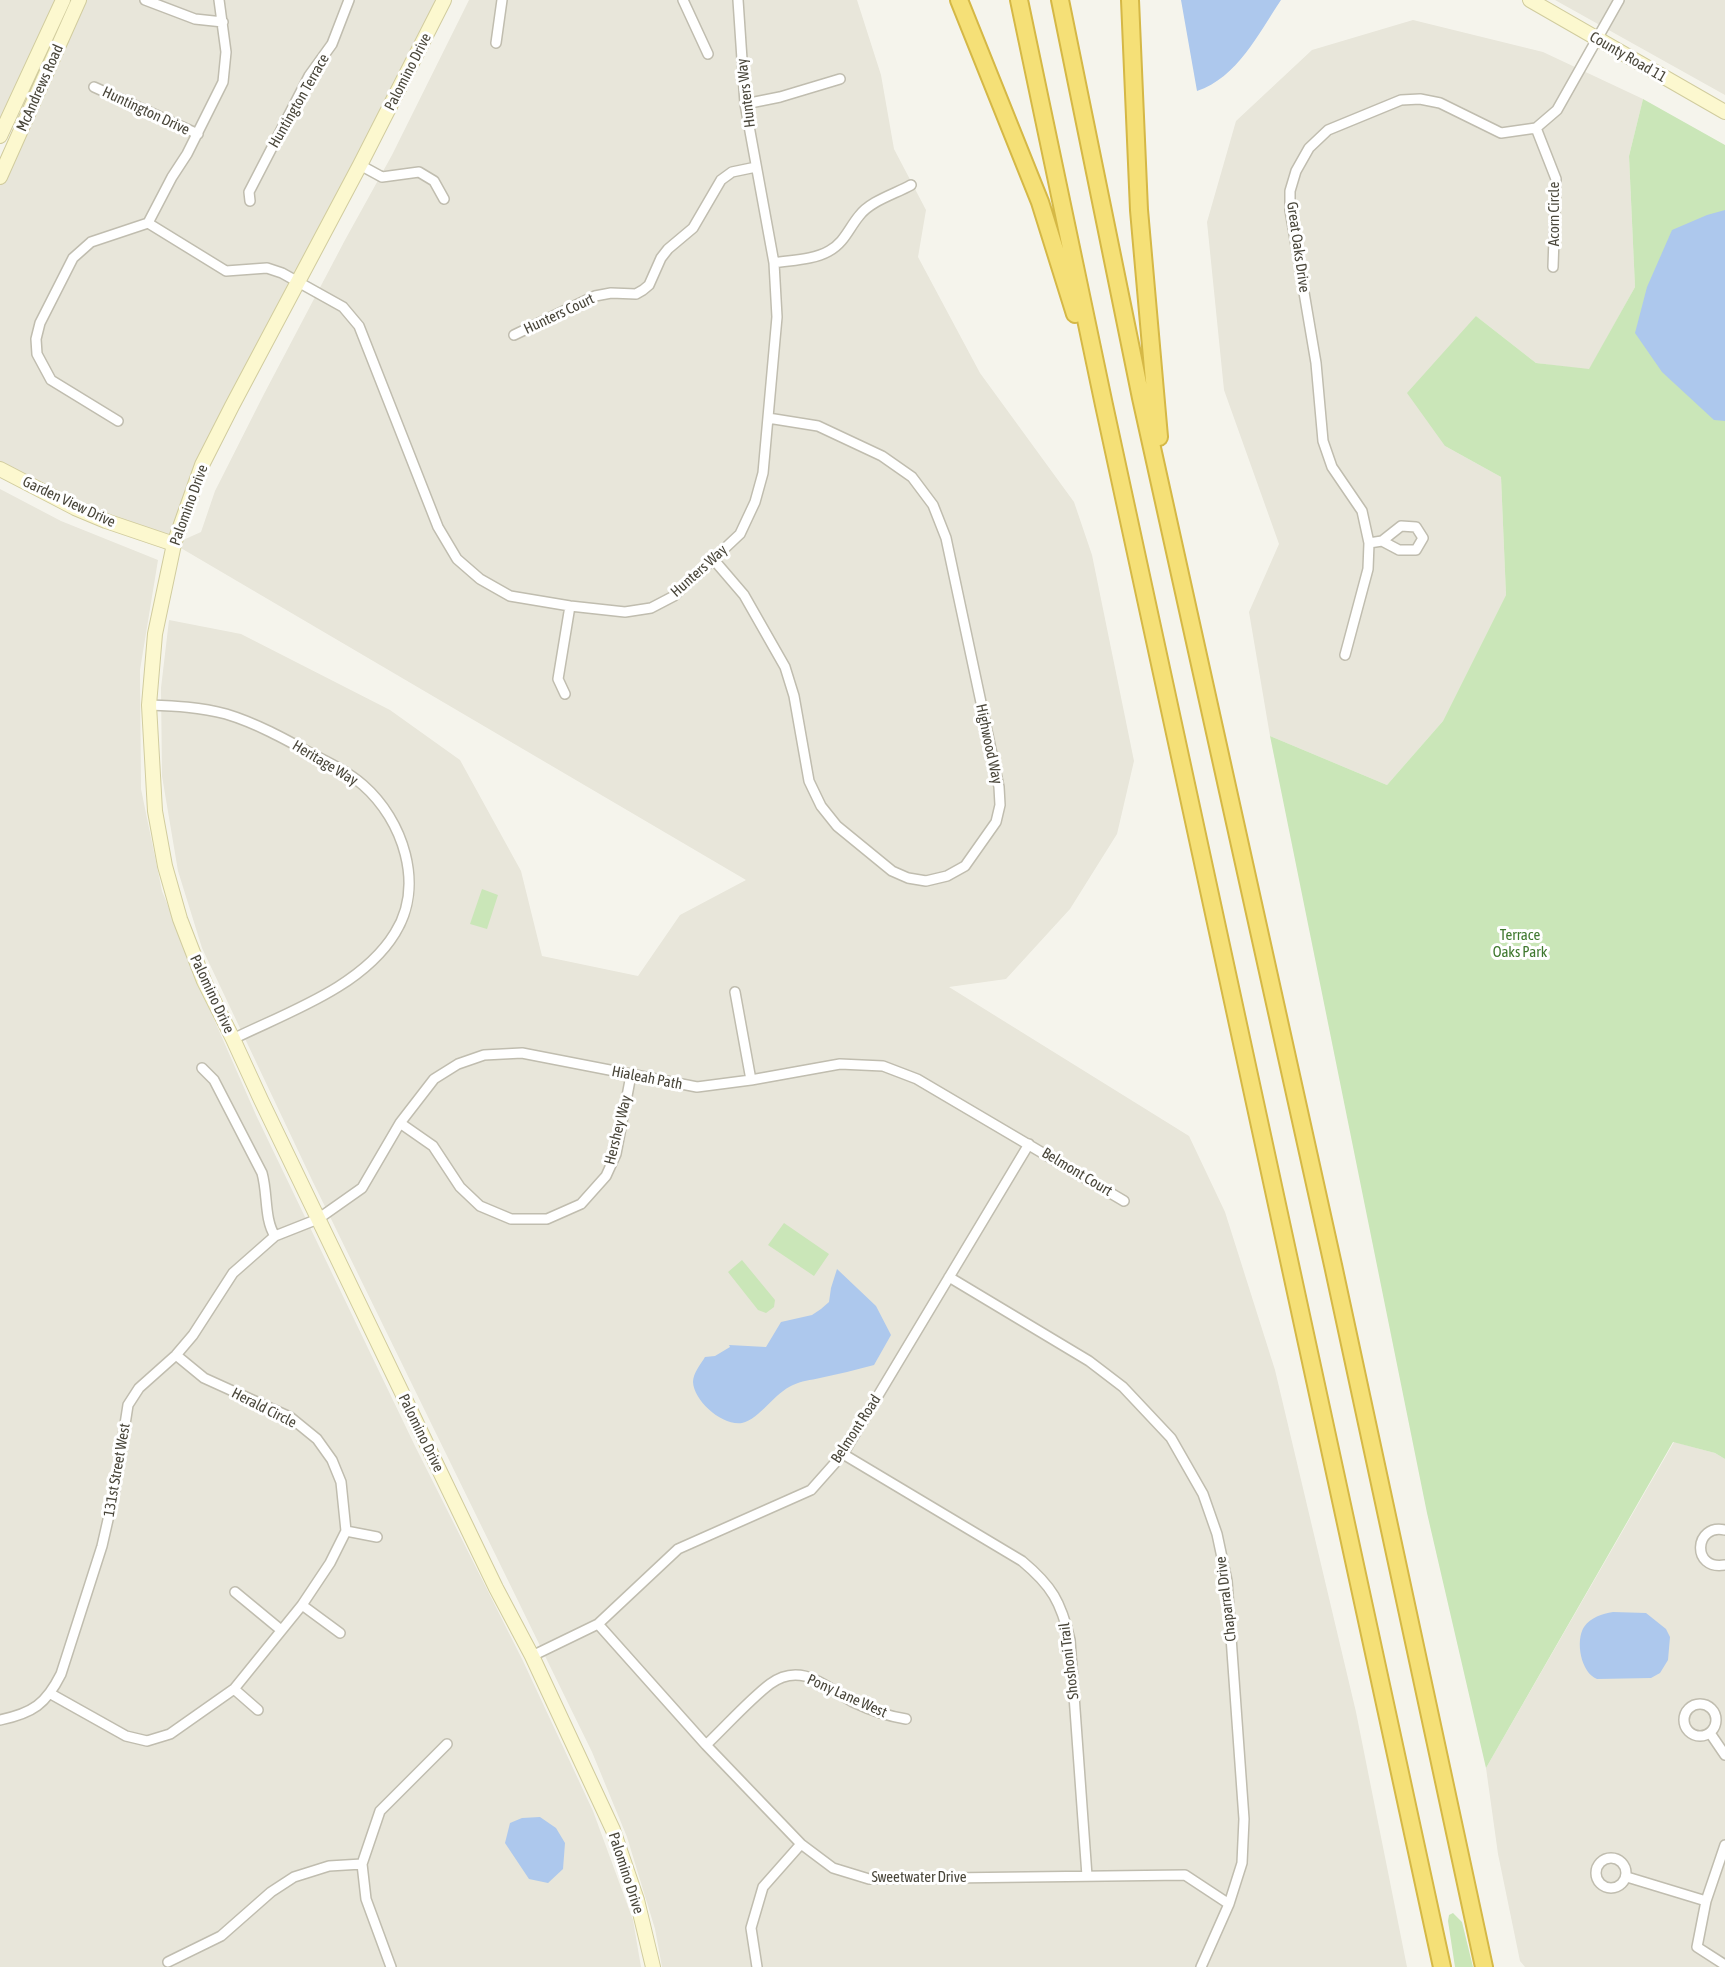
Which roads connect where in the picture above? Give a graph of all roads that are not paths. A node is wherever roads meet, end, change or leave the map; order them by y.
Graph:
1 (63, 0) edge
2 (79, 0) edge
3 (145, 0) edge
4 (219, 0) edge
5 (349, 0) edge
6 (444, 0) edge
7 (502, 0) edge
8 (683, 0) edge
9 (738, 0) edge
10 (959, 0) edge
11 (1019, 0) edge
12 (1060, 0) edge
13 (1130, 0) edge
14 (1530, 0) edge
15 (1619, 0) edge
16 (223, 22) junction
17 (1598, 40) junction
18 (496, 43) dead end
19 (708, 54) dead end
20 (840, 79) dead end
21 (94, 87) dead end
22 (745, 104) junction
23 (1725, 112) edge
24 (1536, 128) junction
25 (198, 134) junction
26 (0, 136) edge
27 (360, 165) junction
28 (756, 167) junction
29 (0, 177) edge
30 (911, 185) dead end
31 (444, 199) dead end
32 (249, 201) dead end
33 (148, 223) junction
34 (774, 263) junction
35 (1553, 267) dead end
36 (298, 281) junction
37 (514, 335) dead end
38 (1104, 405) junction
39 (768, 417) junction
40 (118, 421) dead end
41 (0, 469) edge
42 (1164, 497) junction
43 (1382, 541) dead end
44 (1369, 543) junction
45 (174, 544) junction
46 (714, 560) junction
47 (570, 606) junction
48 (1345, 655) dead end
49 (565, 694) dead end
50 (149, 705) junction
51 (735, 993) dead end
52 (233, 1039) junction
53 (202, 1068) dead end
54 (631, 1075) junction
55 (751, 1080) junction
56 (400, 1123) junction
57 (1029, 1144) junction
58 (1124, 1201) dead end
59 (318, 1219) junction
60 (275, 1236) junction
61 (949, 1277) junction
62 (176, 1356) junction
63 (843, 1454) junction
64 (1725, 1530) edge
65 (346, 1531) junction
66 (377, 1537) dead end
67 (1725, 1565) edge
68 (235, 1592) dead end
69 (302, 1605) junction
70 (598, 1624) junction
71 (281, 1630) junction
72 (340, 1633) dead end
73 (532, 1656) junction
74 (234, 1689) junction
75 (51, 1694) junction
76 (258, 1710) dead end
77 (906, 1719) dead end
78 (0, 1720) edge
79 (1710, 1733) dead end
80 (447, 1744) dead end
81 (706, 1745) junction
82 (1725, 1755) edge
83 (801, 1844) junction
84 (1725, 1845) edge
85 (362, 1864) junction
86 (1087, 1876) junction
87 (1627, 1877) dead end
88 (1706, 1901) junction
89 (1229, 1904) junction
90 (168, 1962) dead end
91 (1725, 1965) edge
92 (391, 1967) edge
93 (653, 1967) edge
94 (757, 1967) edge
95 (1201, 1967) edge
96 (1442, 1967) edge
97 (1484, 1967) edge

1 - 26 street, McAndrews Road
2 - 29 street, McAndrews Road
3 - 16 street
4 - 16 street, Huntington Drive
5 - 32 street, Huntington Terrace
6 - 27 street, Palomino Drive
7 - 18 street
8 - 19 street
9 - 22 street, Hunters Way
10 - 38 highway
11 - 38 highway
12 - 42 highway
13 - 42 highway
14 - 17 street, County Road 11
15 - 17 street
16 - 25 street, Huntington Drive
17 - 23 street, County Road 11
17 - 24 street
20 - 22 street
21 - 25 street, Huntington Drive
22 - 28 street, Hunters Way
24 - 35 street, Acorn Circle
24 - 44 street, Great Oaks Drive
25 - 33 street, Huntington Drive
27 - 31 street
27 - 36 street, Palomino Drive
28 - 34 street, Hunters Way
28 - 37 street, Hunters Court
30 - 34 street
33 - 36 street
33 - 40 street
34 - 39 street, Hunters Way
36 - 45 street, Palomino Drive
36 - 47 street, Hunters Way
38 - 96 highway
39 - 46 street, Hunters Way
39 - 46 street, Highwood Way
41 - 45 street, Garden View Drive
42 - 97 highway
43 - 44 street
44 - 48 street, Great Oaks Drive
45 - 50 street, Palomino Drive
46 - 47 street, Hunters Way
47 - 49 street
50 - 52 street, Palomino Drive
50 - 52 street, Heritage Way
51 - 55 street
52 - 59 street, Palomino Drive
53 - 60 street
54 - 55 street, Hialeah Path
54 - 56 street, Hialeah Path
54 - 56 street, Hershey Way
55 - 57 street, Hialeah Path
56 - 59 street, Hialeah Path
57 - 58 street, Belmont Court
57 - 61 street, Belmont Road
59 - 60 street, 131st Street West
59 - 73 street, Palomino Drive
60 - 62 street, 131st Street West
61 - 63 street, Belmont Road
61 - 89 street, Chaparral Drive
62 - 65 street, Herald Circle
62 - 75 street, 131st Street West
63 - 70 street, Belmont Road
63 - 86 street, Shoshoni Trail
64 - 67 street
65 - 66 street
65 - 69 street
68 - 71 street
69 - 71 street
69 - 72 street
70 - 73 street, Belmont Road
70 - 81 street, Sweetwater Drive
71 - 74 street
73 - 93 street, Palomino Drive
74 - 75 street
74 - 76 street
75 - 78 street, 131st Street West
77 - 81 street, Pony Lane West
79 - 82 street
80 - 85 street
81 - 83 street, Sweetwater Drive
83 - 86 street, Sweetwater Drive
83 - 94 street
84 - 88 street
85 - 90 street
85 - 92 street
86 - 89 street, Sweetwater Drive
87 - 88 street
88 - 91 street
89 - 95 street, Chaparral Drive

